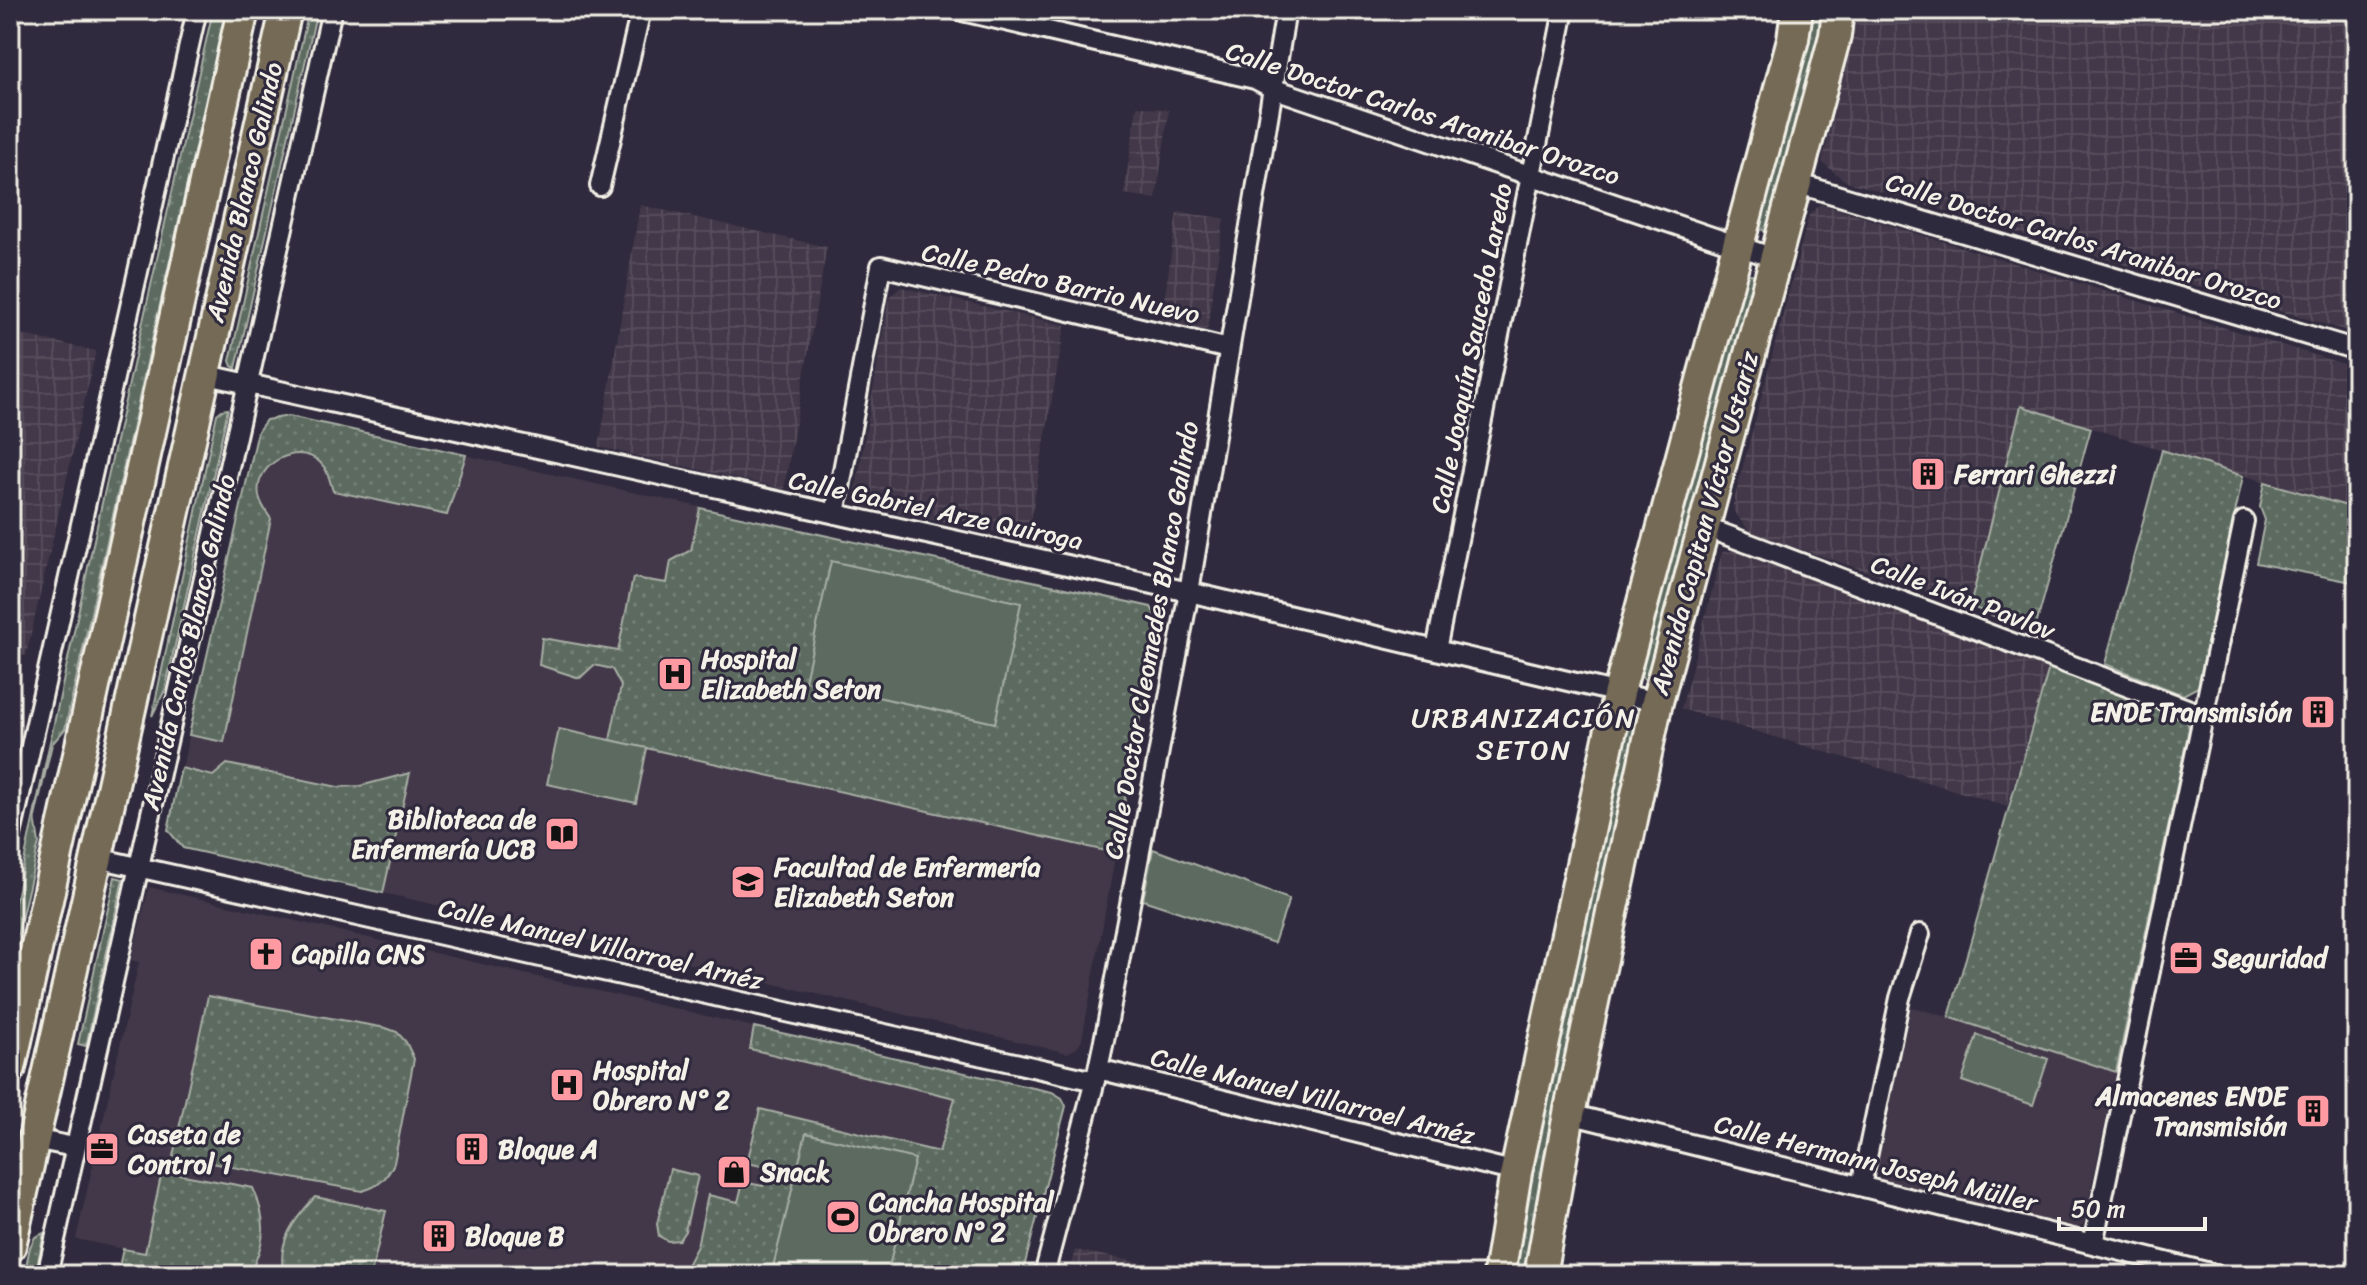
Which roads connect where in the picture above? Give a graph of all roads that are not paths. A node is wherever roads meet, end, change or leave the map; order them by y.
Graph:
1 (197, 10) edge
2 (243, 10) edge
3 (286, 10) edge
4 (332, 10) edge
5 (641, 10) edge
6 (958, 10) edge
7 (1286, 10) edge
8 (1564, 10) edge
9 (1797, 10) edge
10 (1838, 10) edge
11 (1272, 88) junction
12 (1532, 176) junction
13 (1796, 183) junction
14 (600, 186) dead end
15 (1737, 245) junction
16 (1774, 258) junction
17 (1229, 349) junction
18 (2357, 350) edge
19 (203, 374) junction
20 (247, 384) junction
21 (835, 514) junction
22 (2244, 521) dead end
23 (1705, 527) junction
24 (1189, 592) junction
25 (1436, 650) junction
26 (1619, 692) junction
27 (1657, 702) junction
28 (2203, 715) junction
29 (10, 839) edge
30 (97, 858) junction
31 (137, 868) junction
32 (1920, 934) dead end
33 (21, 965) edge
34 (10, 1068) edge
35 (1097, 1075) junction
36 (1569, 1114) junction
37 (34, 1139) junction
38 (74, 1147) junction
39 (1516, 1172) junction
40 (1861, 1186) junction
41 (2093, 1244) junction
42 (10, 1246) edge
43 (47, 1275) edge
44 (1044, 1275) edge
45 (1499, 1275) edge
46 (1540, 1275) edge
47 (2218, 1275) edge

1 - 29 street
2 - 33 main road
3 - 19 main road, Avenida Blanco Galindo
4 - 20 street, Avenida Carlos Blanco Galindo
5 - 14 street
6 - 11 street, Calle Doctor Carlos Aranibar Orozco
7 - 11 street, Calle Doctor Cleomedes Blanco Galindo
8 - 12 street, Calle Joaquín Saucedo Laredo
9 - 15 main road, Avenida Capitan Víctor Ustariz
10 - 13 main road, Avenida Capitan Víctor Ustariz
11 - 12 street, Calle Doctor Carlos Aranibar Orozco
11 - 17 street, Calle Doctor Cleomedes Blanco Galindo
12 - 15 street, Calle Doctor Carlos Aranibar Orozco
12 - 25 street, Calle Joaquín Saucedo Laredo
13 - 16 main road, Avenida Capitan Víctor Ustariz
13 - 18 street, Calle Doctor Carlos Aranibar Orozco
15 - 16 street, Calle Doctor Carlos Aranibar Orozco
15 - 26 main road, Avenida Capitan Víctor Ustariz
16 - 23 main road, Avenida Capitan Víctor Ustariz
17 - 21 street, Calle Pedro Barrio Nuevo
17 - 24 street, Calle Doctor Cleomedes Blanco Galindo
19 - 20 street, Calle Gabriel Arze Quiroga
19 - 30 main road, Avenida Carlos Blanco Galindo
20 - 21 street, Calle Gabriel Arze Quiroga
20 - 31 street, Avenida Carlos Blanco Galindo
21 - 24 street, Calle Gabriel Arze Quiroga
22 - 28 street
23 - 27 main road, Avenida Capitan Víctor Ustariz
23 - 28 street, Calle Iván Pavlov
24 - 25 street, Calle Gabriel Arze Quiroga
24 - 35 street, Calle Doctor Cleomedes Blanco Galindo
25 - 26 street, Calle Gabriel Arze Quiroga
26 - 27 street, Calle Gabriel Arze Quiroga
26 - 39 main road, Avenida Capitan Víctor Ustariz
27 - 36 main road, Avenida Capitan Víctor Ustariz
28 - 41 street
30 - 31 street, Calle Manuel Villarroel Arnéz
30 - 37 main road, Avenida Carlos Blanco Galindo
31 - 35 street, Calle Manuel Villarroel Arnéz
31 - 38 street, Avenida Carlos Blanco Galindo
32 - 40 street
33 - 34 main road
35 - 39 street, Calle Manuel Villarroel Arnéz
35 - 44 street, Calle Doctor Cleomedes Blanco Galindo
36 - 40 street, Calle Hermann Joseph Müller
36 - 46 main road, Avenida Capitan Víctor Ustariz
37 - 38 street
37 - 42 main road, Avenida Carlos Blanco Galindo
38 - 43 street, Avenida Carlos Blanco Galindo
39 - 45 main road, Avenida Capitan Víctor Ustariz
40 - 41 street, Calle Hermann Joseph Müller
41 - 47 street, Calle Hermann Joseph Müller

